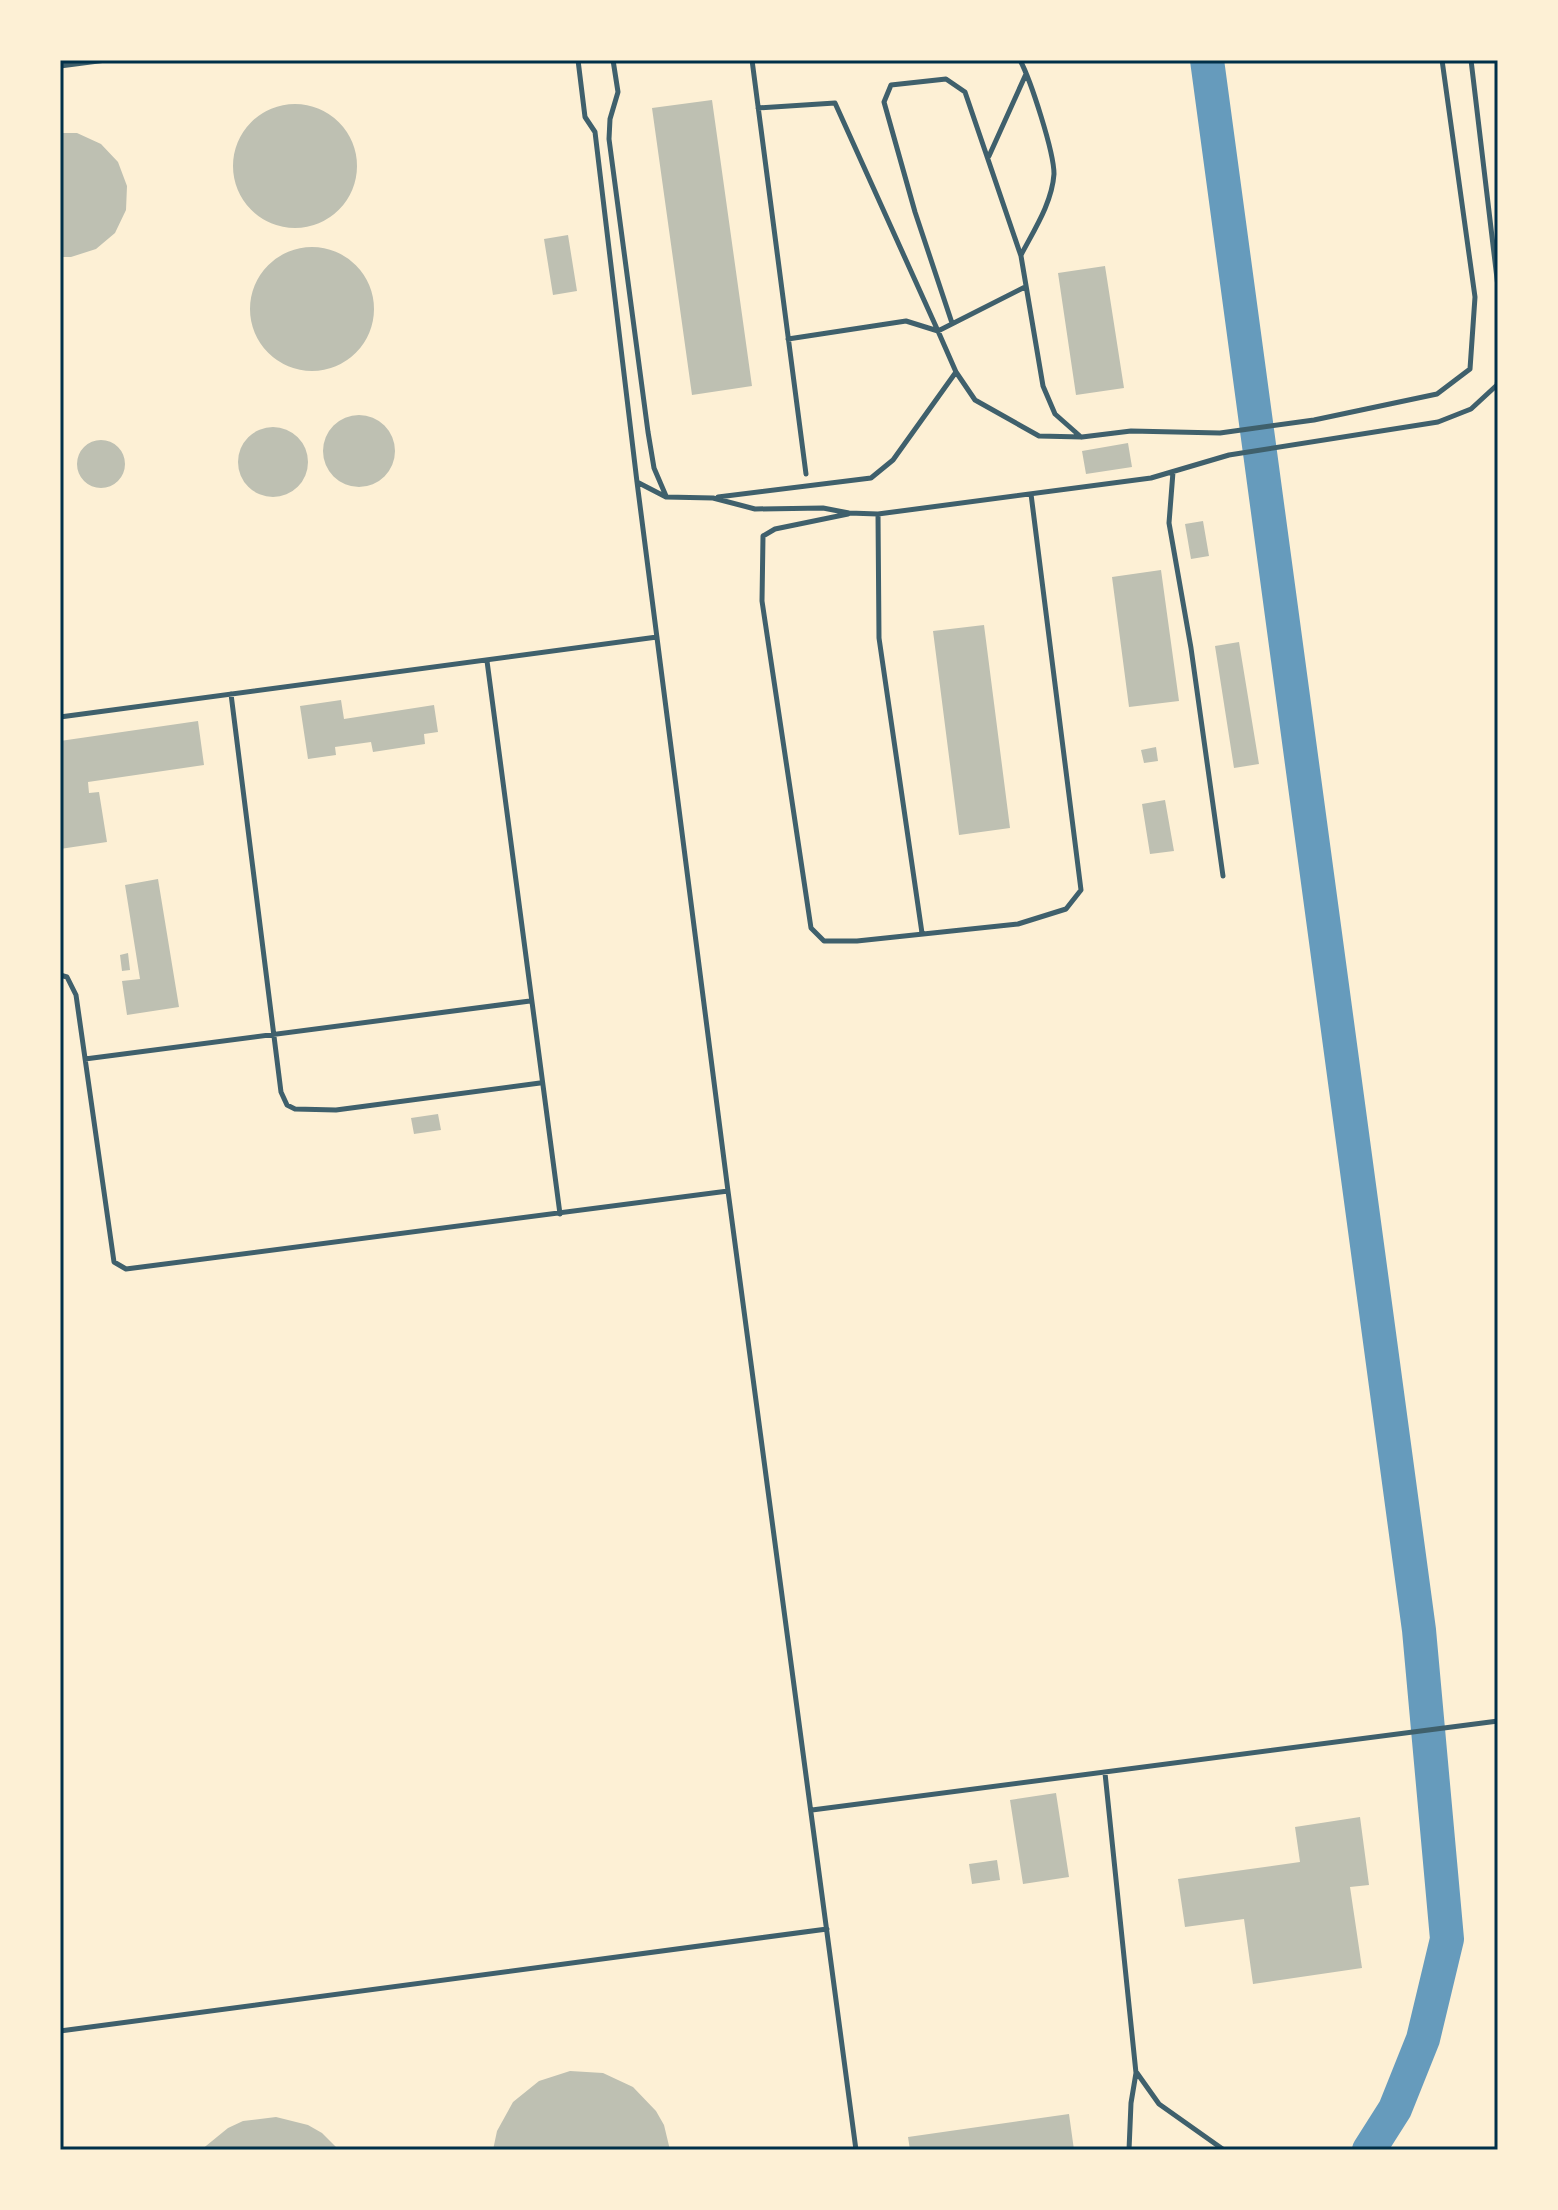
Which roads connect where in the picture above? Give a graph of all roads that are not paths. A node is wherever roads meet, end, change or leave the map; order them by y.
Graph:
1 (106, 60) edge
2 (578, 60) edge
3 (613, 60) edge
4 (752, 60) edge
5 (1020, 60) edge
6 (1442, 60) edge
7 (1471, 60) edge
8 (60, 66) edge
9 (1027, 73) junction
10 (758, 108) junction
11 (989, 157) junction
12 (1021, 256) junction
13 (1025, 287) junction
14 (1498, 287) edge
15 (952, 323) junction
16 (938, 331) junction
17 (788, 339) junction
18 (956, 372) junction
19 (1498, 378) edge
20 (1082, 437) junction
21 (1173, 472) junction
22 (806, 474) dead end
23 (637, 482) junction
24 (1031, 494) junction
25 (666, 497) junction
26 (713, 498) junction
27 (849, 513) junction
28 (878, 514) junction
29 (657, 637) junction
30 (487, 661) junction
31 (231, 694) junction
32 (60, 717) edge
33 (1223, 876) dead end
34 (922, 934) junction
35 (60, 975) edge
36 (530, 1001) junction
37 (273, 1033) junction
38 (85, 1059) junction
39 (540, 1083) junction
40 (728, 1191) junction
41 (560, 1214) junction
42 (1498, 1721) edge
43 (1105, 1773) junction
44 (812, 1810) junction
45 (827, 1929) junction
46 (60, 2031) edge
47 (1136, 2073) junction
48 (856, 2150) edge
49 (1129, 2150) edge
50 (1224, 2150) edge

1 - 8 lane
2 - 23 lane
3 - 25 lane
4 - 10 lane
5 - 9 lane
6 - 20 lane
7 - 14 lane
9 - 11 lane
9 - 12 lane
10 - 16 lane
10 - 17 lane
11 - 12 lane
11 - 15 lane
12 - 13 lane
13 - 15 lane
13 - 20 lane
15 - 16 lane
16 - 17 lane
16 - 18 lane
17 - 22 lane
18 - 20 lane
18 - 26 lane
19 - 21 lane
21 - 24 lane
21 - 33 lane
23 - 25 lane
23 - 29 lane
24 - 28 lane
24 - 34 lane
25 - 26 lane
26 - 27 lane
27 - 28 lane
27 - 34 lane
28 - 34 lane
29 - 30 lane
29 - 40 lane
30 - 31 lane
30 - 36 lane
31 - 32 lane
31 - 37 lane
35 - 38 lane
36 - 37 lane
36 - 39 lane
37 - 38 lane
37 - 39 lane
38 - 41 lane
39 - 41 lane
40 - 41 lane
40 - 44 lane
42 - 43 lane
43 - 44 lane
43 - 47 lane
44 - 45 lane
45 - 46 lane
45 - 48 lane
47 - 49 lane
47 - 50 lane

